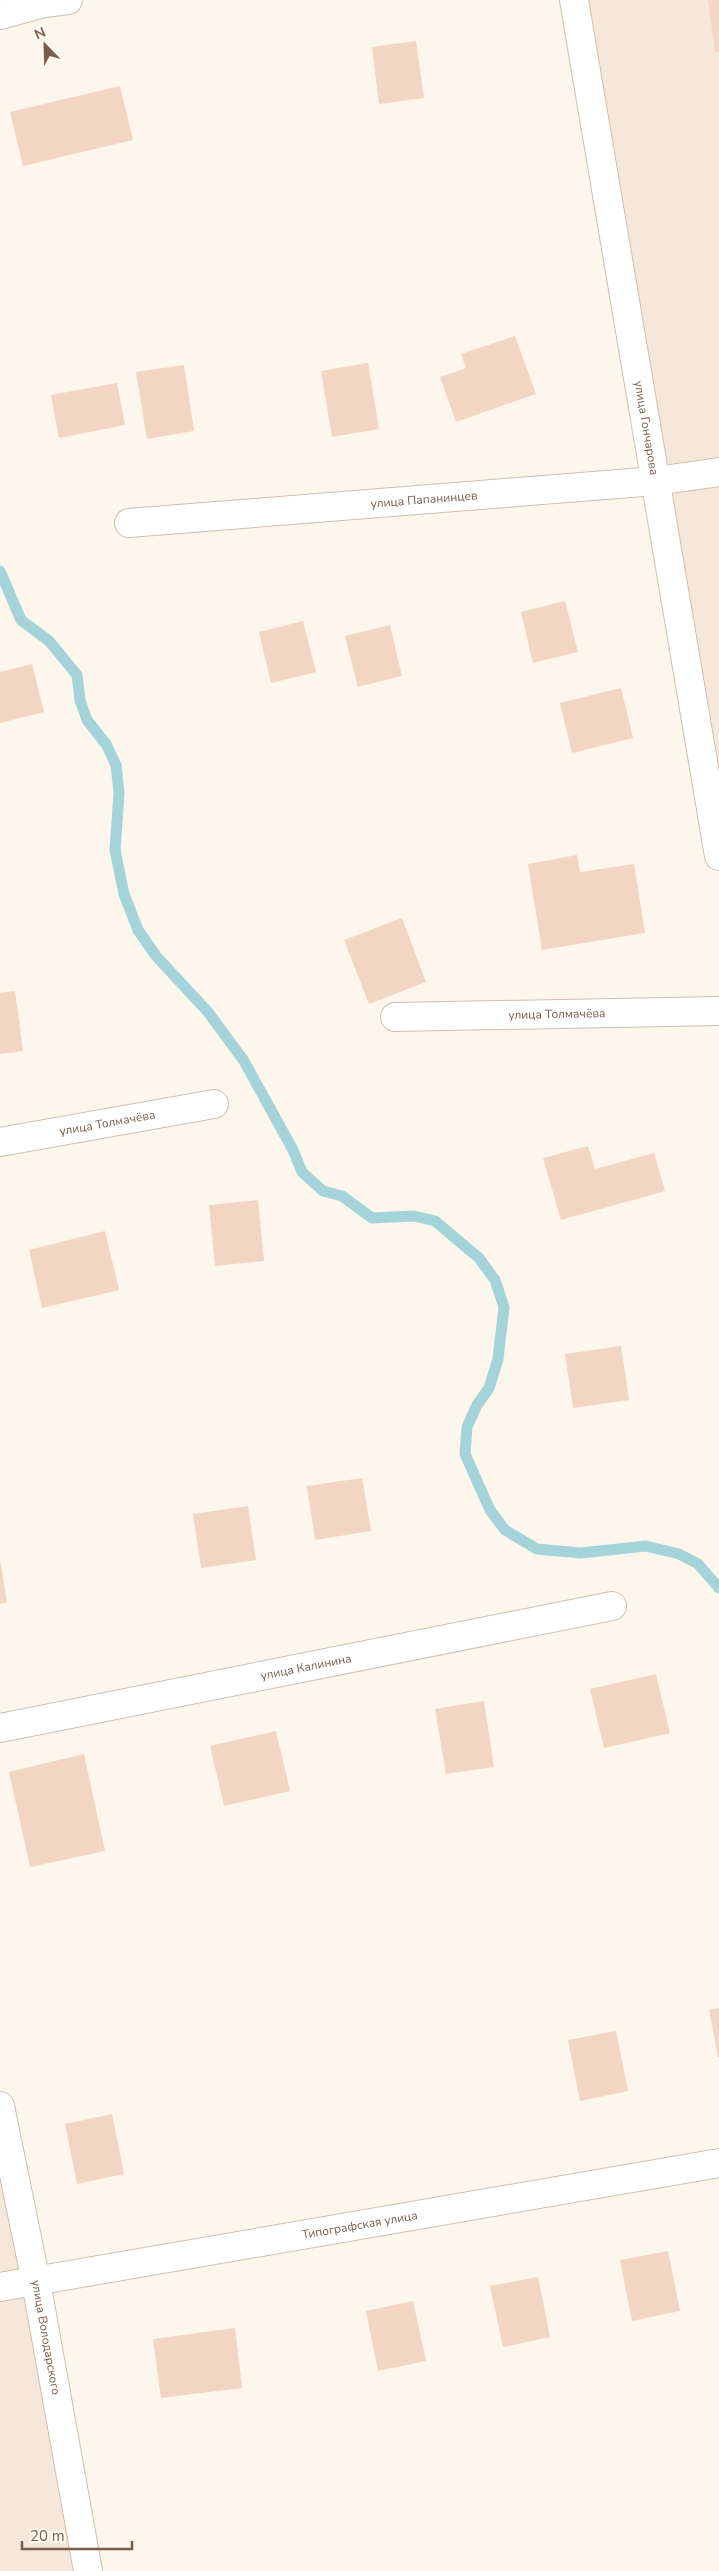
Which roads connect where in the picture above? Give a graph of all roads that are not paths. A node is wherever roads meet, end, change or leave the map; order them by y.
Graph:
1 (68, 0) edge
2 (574, 0) edge
3 (0, 15) edge
4 (719, 472) edge
5 (656, 481) junction
6 (129, 523) dead end
7 (719, 856) edge
8 (719, 1011) edge
9 (395, 1017) dead end
10 (214, 1104) dead end
11 (0, 1142) edge
12 (612, 1606) dead end
13 (0, 1728) edge
14 (0, 2106) edge
15 (719, 2163) edge
16 (36, 2282) junction
17 (0, 2288) edge
18 (88, 2571) edge

1 - 3 street
2 - 5 street, улица Гончарова
4 - 5 street, улица Папанинцев
5 - 6 street, улица Папанинцев
5 - 7 street, улица Гончарова
8 - 9 street, улица Толмачёва
10 - 11 street, улица Толмачёва
12 - 13 street, улица Калинина
14 - 16 street, улица Володарского
15 - 16 street, Типографская улица
16 - 17 street, Типографская улица
16 - 18 street, улица Володарского

